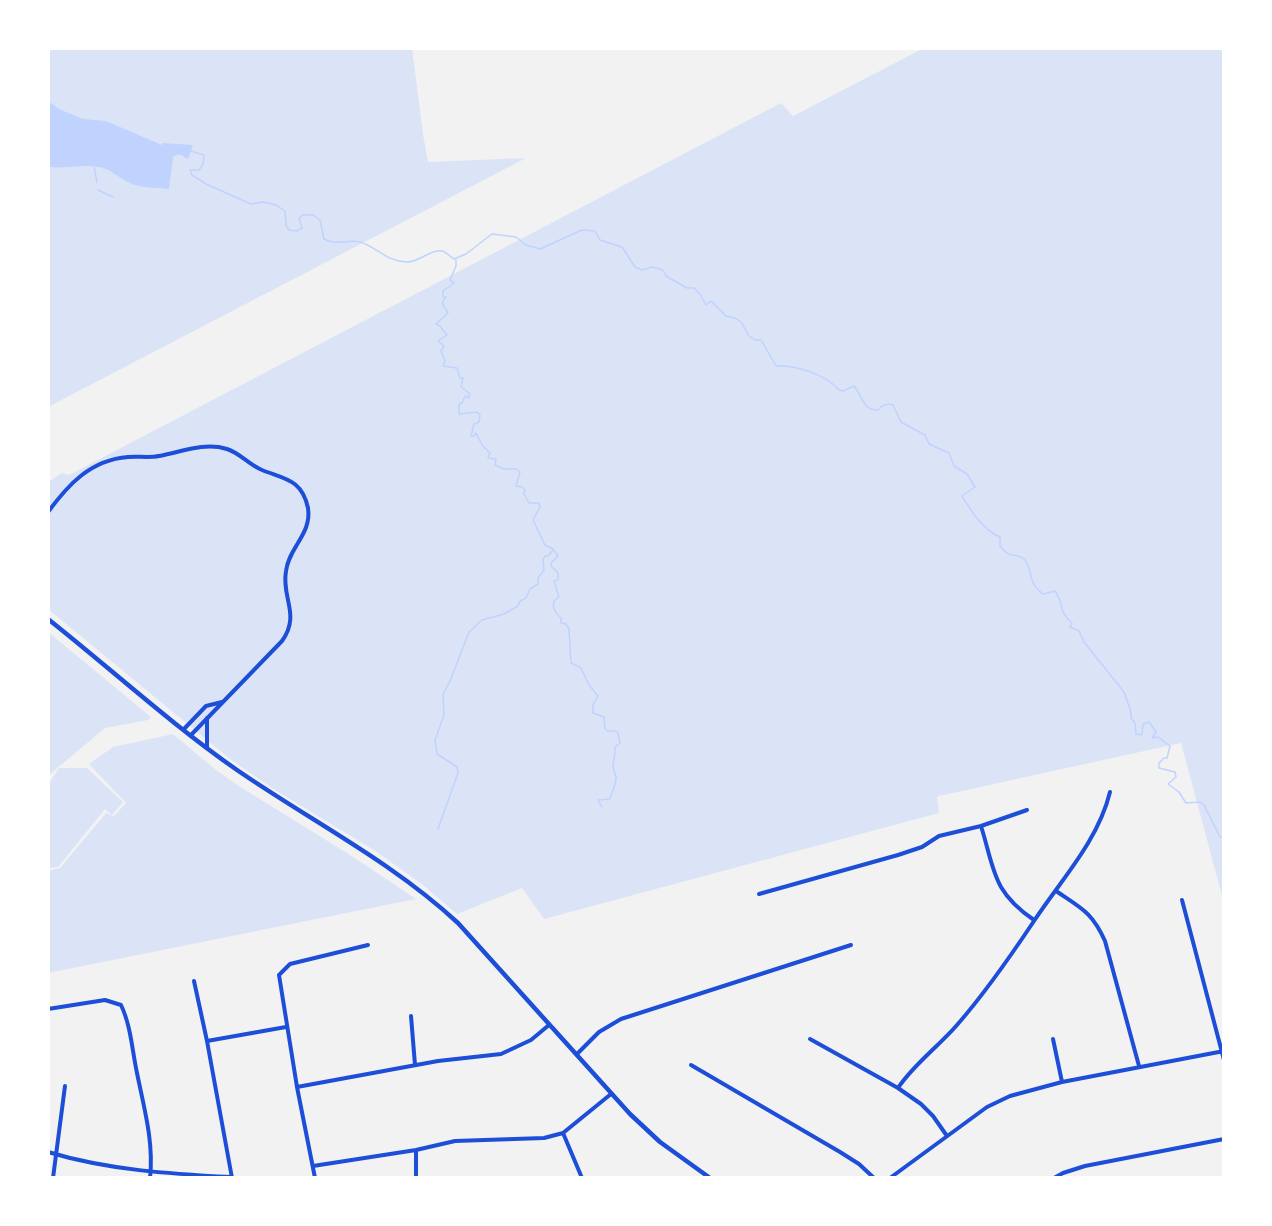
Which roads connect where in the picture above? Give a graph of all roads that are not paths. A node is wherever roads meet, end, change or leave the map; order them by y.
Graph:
1 (48, 512) edge
2 (48, 619) edge
3 (223, 702) junction
4 (207, 718) junction
5 (184, 729) junction
6 (191, 735) junction
7 (207, 747) junction
8 (1110, 792) dead end
9 (1028, 810) dead end
10 (981, 826) junction
11 (1056, 891) junction
12 (759, 894) dead end
13 (1182, 900) dead end
14 (1034, 920) junction
15 (368, 945) dead end
16 (851, 945) dead end
17 (194, 981) dead end
18 (48, 1009) edge
19 (411, 1016) dead end
20 (549, 1025) junction
21 (286, 1027) junction
22 (810, 1039) dead end
23 (1053, 1039) dead end
24 (207, 1041) junction
25 (1223, 1051) edge
26 (577, 1054) junction
27 (1224, 1060) edge
28 (416, 1065) junction
29 (691, 1065) dead end
30 (1139, 1066) junction
31 (1062, 1082) junction
32 (65, 1086) dead end
33 (297, 1088) junction
34 (898, 1088) junction
35 (611, 1094) junction
36 (563, 1133) junction
37 (947, 1136) junction
38 (1224, 1139) edge
39 (416, 1150) junction
40 (48, 1152) edge
41 (55, 1155) junction
42 (313, 1166) junction
43 (150, 1175) edge
44 (53, 1178) edge
45 (232, 1178) edge
46 (315, 1178) edge
47 (416, 1178) edge
48 (582, 1178) edge
49 (710, 1178) edge
50 (874, 1178) edge
51 (890, 1178) edge
52 (1054, 1178) edge

1 - 3 street
2 - 5 street
3 - 4 street
3 - 5 street
4 - 6 street
4 - 7 street
5 - 6 street
6 - 7 street
7 - 20 street
8 - 11 street
9 - 10 street
10 - 12 street
10 - 14 street
11 - 14 street
11 - 30 street
13 - 25 street
14 - 34 street
15 - 21 street
16 - 26 street
17 - 24 street
18 - 43 street
19 - 28 street
20 - 26 street
20 - 28 street
21 - 24 street
21 - 33 street
22 - 34 street
23 - 31 street
24 - 45 street
25 - 27 street
25 - 30 street
26 - 35 street
28 - 33 street
29 - 50 street
30 - 31 street
31 - 37 street
32 - 41 street
33 - 42 street
34 - 37 street
35 - 36 street
35 - 49 street
36 - 39 street
36 - 48 street
37 - 51 street
38 - 52 street
39 - 42 street
39 - 47 street
40 - 41 street
41 - 43 street
41 - 44 street
42 - 46 street
43 - 45 street

